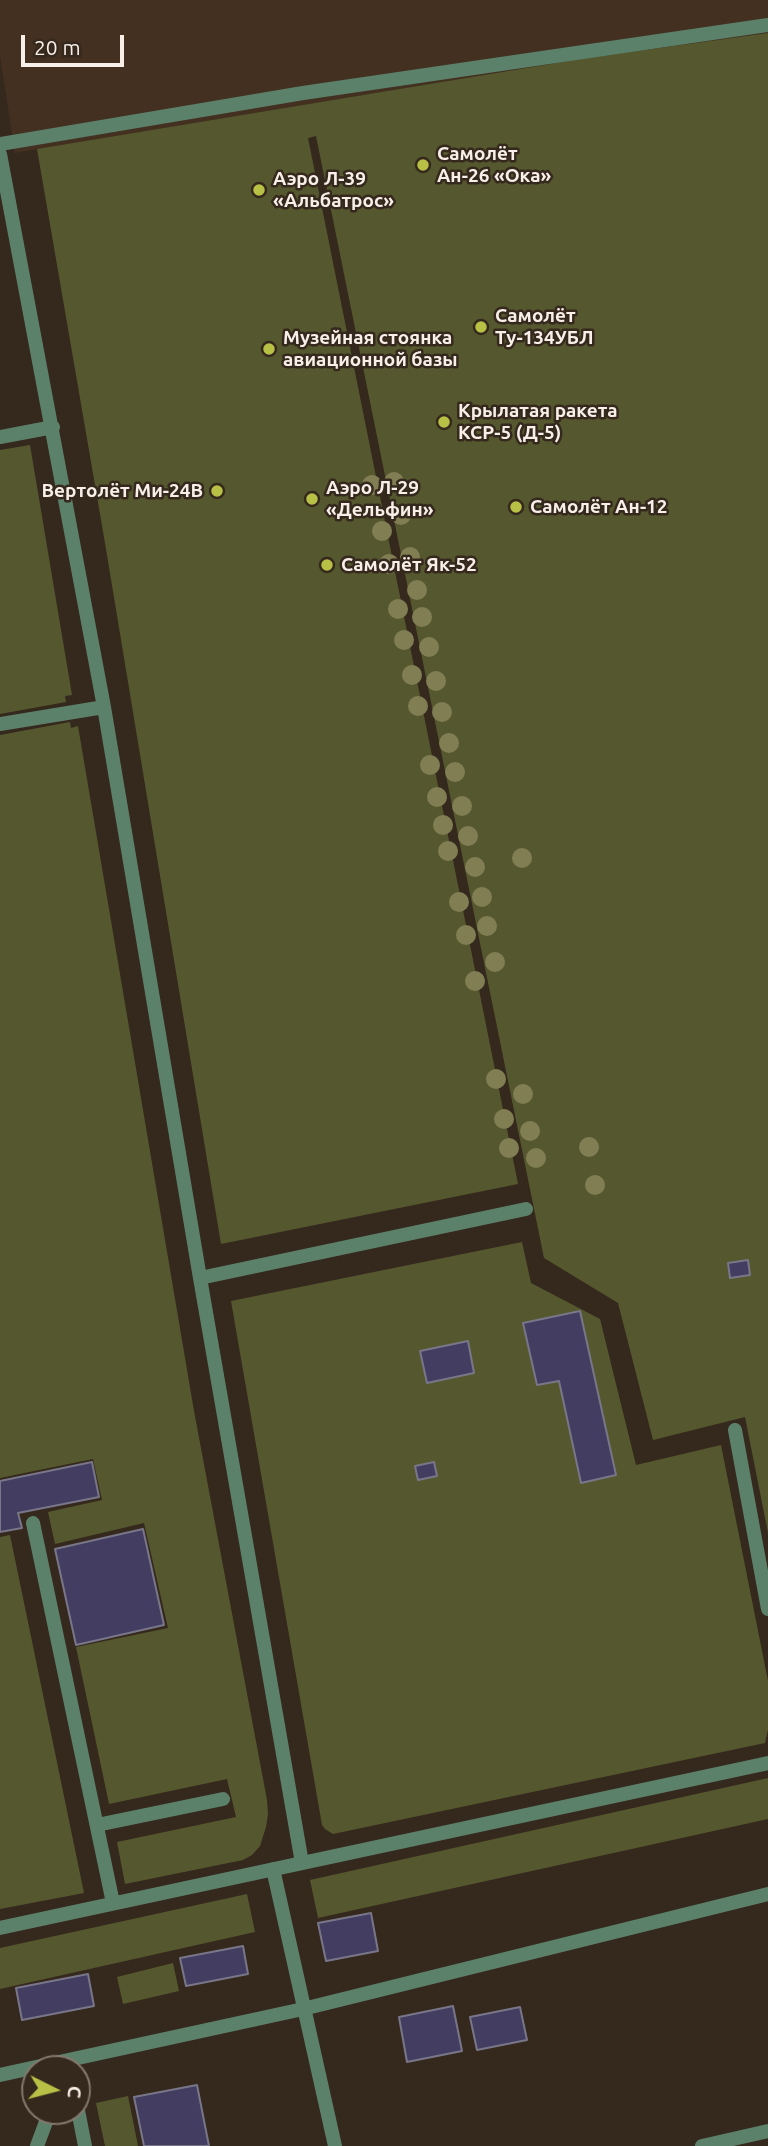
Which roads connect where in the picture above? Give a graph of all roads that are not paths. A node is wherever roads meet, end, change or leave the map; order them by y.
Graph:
1 (768, 25) edge
2 (0, 144) edge
3 (0, 154) edge
4 (53, 427) junction
5 (0, 437) edge
6 (104, 707) junction
7 (0, 724) edge
8 (526, 1209) dead end
9 (200, 1278) junction
10 (735, 1430) dead end
11 (33, 1523) dead end
12 (768, 1609) edge
13 (768, 1763) edge
14 (223, 1799) dead end
15 (97, 1825) junction
16 (302, 1863) junction
17 (273, 1869) junction
18 (768, 1894) edge
19 (113, 1903) junction
20 (0, 1928) edge
21 (303, 2009) junction
22 (91, 2060) edge
23 (21, 2072) edge
24 (0, 2075) edge
25 (45, 2125) edge
26 (81, 2125) edge
27 (768, 2131) edge
28 (37, 2146) edge
29 (85, 2146) edge
30 (335, 2146) edge
31 (702, 2146) edge

1 - 2 lane
3 - 4 lane
4 - 5 lane
4 - 6 lane
6 - 7 lane
6 - 9 lane
8 - 9 lane
9 - 16 lane
10 - 12 lane
11 - 15 lane
13 - 16 lane
14 - 15 lane
15 - 19 lane
16 - 17 lane
17 - 19 lane
17 - 21 lane
18 - 21 lane
19 - 20 lane
21 - 22 lane
21 - 30 lane
23 - 24 lane
25 - 28 lane
26 - 29 lane
27 - 31 lane

